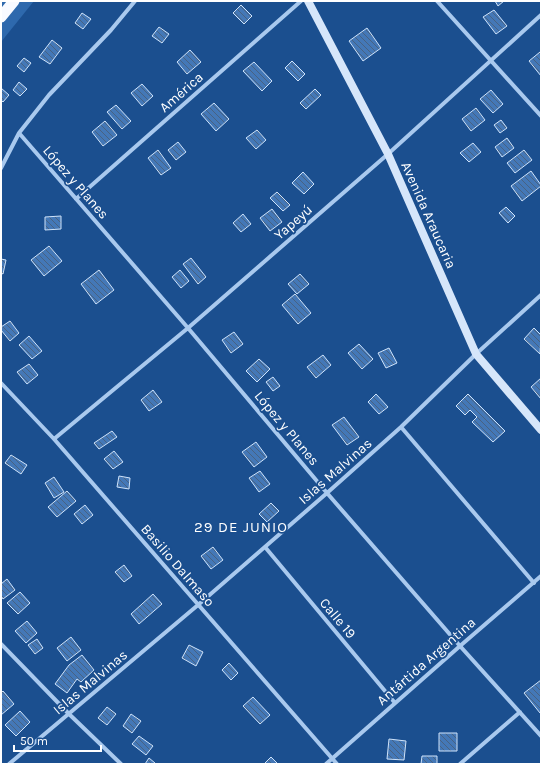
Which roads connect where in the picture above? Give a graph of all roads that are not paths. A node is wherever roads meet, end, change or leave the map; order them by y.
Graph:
1 (14, 1) edge
2 (136, 1) edge
3 (301, 1) edge
4 (308, 1) edge
5 (437, 1) edge
6 (541, 15) edge
7 (1, 17) edge
8 (491, 60) junction
9 (541, 116) edge
10 (19, 133) junction
11 (388, 154) junction
12 (1, 168) edge
13 (76, 199) junction
14 (541, 295) edge
15 (188, 328) junction
16 (476, 354) junction
17 (1, 384) edge
18 (401, 427) junction
19 (541, 430) edge
20 (54, 439) junction
21 (327, 493) junction
22 (265, 547) junction
23 (541, 576) edge
24 (534, 583) junction
25 (198, 605) junction
26 (1, 644) edge
27 (460, 646) junction
28 (395, 703) junction
29 (520, 712) junction
30 (69, 714) junction
31 (541, 736) edge
32 (332, 759) junction
33 (9, 764) edge
34 (122, 764) edge
35 (326, 764) edge
36 (337, 764) edge
37 (460, 764) edge

1 - 7 highway
2 - 10 street
3 - 13 street, América
4 - 11 main road, Avenida Araucaria
5 - 8 street
6 - 8 street, Yapeyú
8 - 9 street
8 - 11 street, Yapeyú
10 - 12 street
10 - 13 street, López y Planes
11 - 15 street, Yapeyú
11 - 16 main road, Avenida Araucaria
13 - 15 street, López y Planes
14 - 16 street, Islas Malvinas
15 - 20 street, Yapeyú
15 - 21 street, López y Planes
16 - 18 street, Islas Malvinas
16 - 19 main road, Avenida Araucaria
17 - 20 street, Basilio Dalmaso
18 - 21 street, Islas Malvinas
18 - 24 street
20 - 25 street, Basilio Dalmaso
21 - 22 street, Islas Malvinas
21 - 27 street, López y Planes
22 - 25 street, Islas Malvinas
22 - 28 street, Calle 19
23 - 24 street, Antártida Argentina
24 - 27 street, Antártida Argentina
25 - 30 street, Islas Malvinas
25 - 32 street, Basilio Dalmaso
26 - 30 street
27 - 28 street, Antártida Argentina
27 - 29 street, López y Planes
28 - 32 street, Antártida Argentina
29 - 31 street, López y Planes
29 - 37 street
30 - 33 street, Islas Malvinas
30 - 34 street
32 - 35 street, Antártida Argentina
32 - 36 street, Basilio Dalmaso

